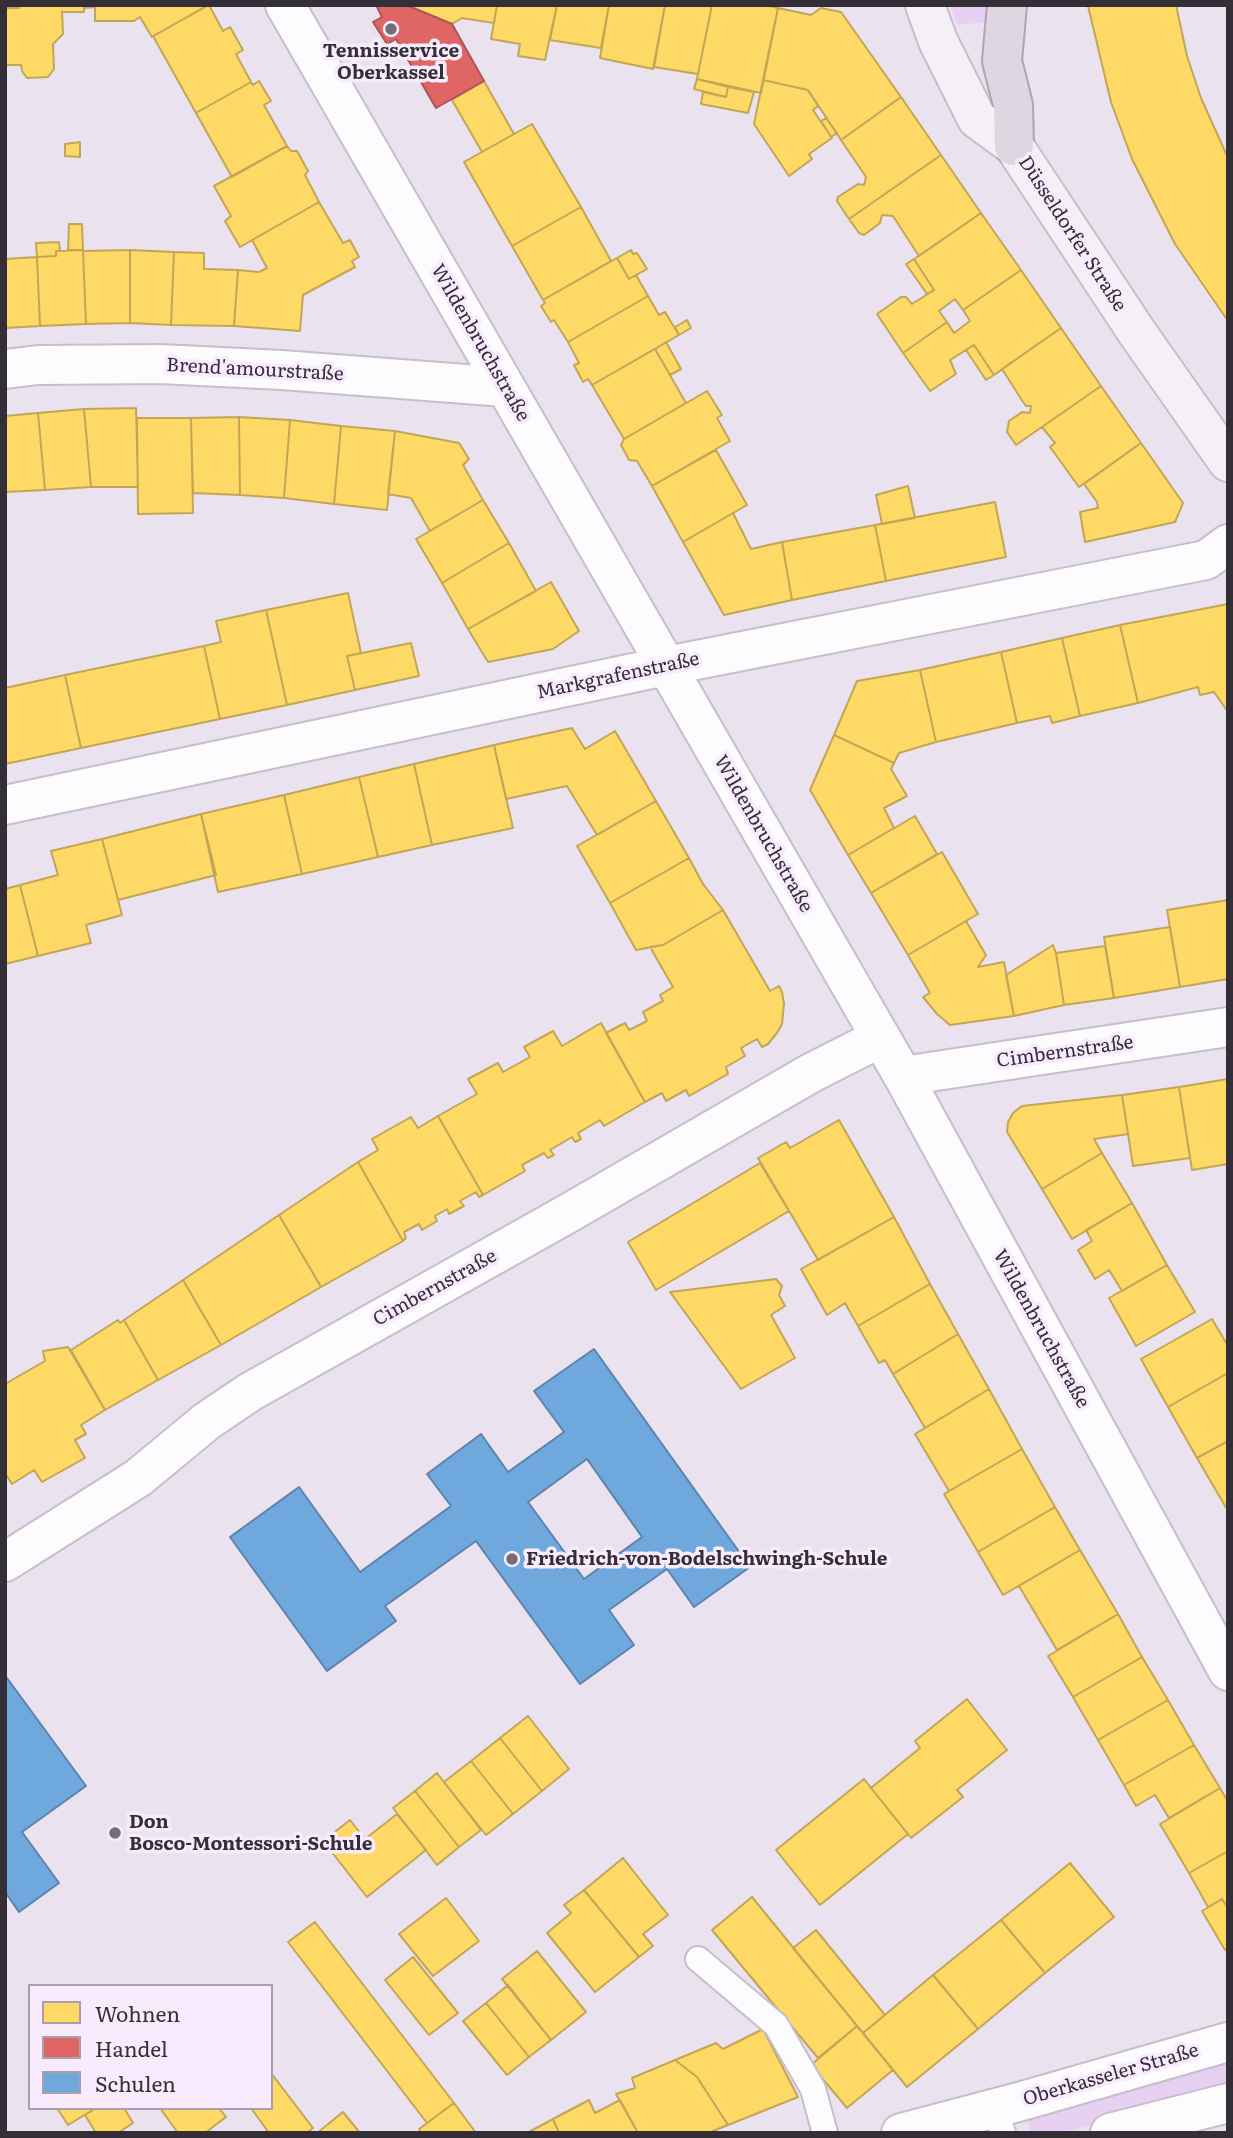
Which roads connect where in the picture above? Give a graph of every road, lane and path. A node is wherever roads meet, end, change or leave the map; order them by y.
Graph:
1 (285, 5) edge
2 (925, 5) edge
3 (1007, 5) edge
4 (1014, 146) junction
5 (5, 369) edge
6 (505, 387) junction
7 (1228, 462) edge
8 (1228, 544) edge
9 (666, 666) junction
10 (5, 805) edge
11 (1228, 1027) edge
12 (880, 1038) junction
13 (903, 1076) junction
14 (5, 1562) edge
15 (1228, 1671) edge
16 (698, 1959) dead end
17 (1228, 2042) edge
18 (1228, 2103) edge
19 (999, 2121) edge
20 (825, 2133) edge
21 (901, 2133) edge
22 (1110, 2133) edge

1 - 6 street, Wildenbruchstraße
2 - 4 street, Düsseldorfer Straße
3 - 4 highway
4 - 7 street, Düsseldorfer Straße
5 - 6 street, Brend'amourstraße
6 - 9 street, Wildenbruchstraße
8 - 9 street, Markgrafenstraße
9 - 10 street, Markgrafenstraße
9 - 12 street, Wildenbruchstraße
11 - 13 street, Cimbernstraße
12 - 13 street, Wildenbruchstraße
12 - 14 street, Cimbernstraße
13 - 15 street, Wildenbruchstraße
16 - 20 lane
17 - 19 street, Oberkasseler Straße
18 - 22 street
19 - 21 street, Oberkasseler Straße

